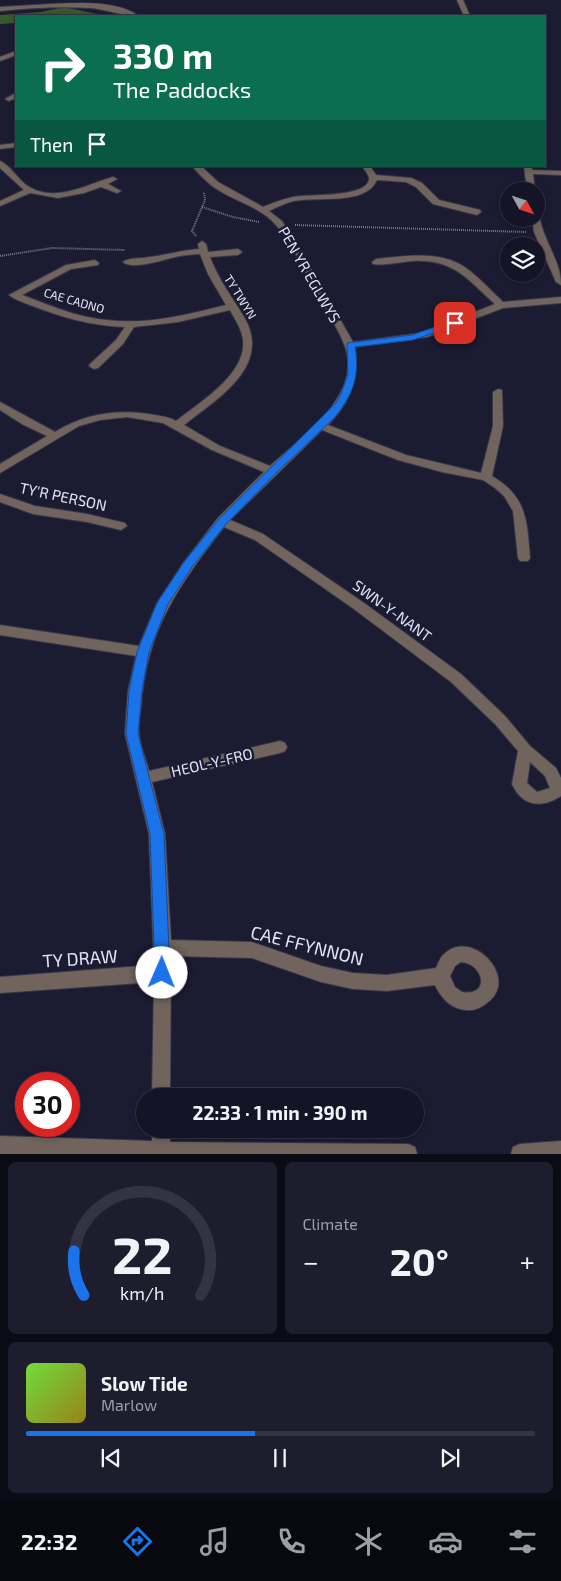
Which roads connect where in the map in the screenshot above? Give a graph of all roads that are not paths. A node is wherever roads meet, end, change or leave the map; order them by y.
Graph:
1 (64, 0) edge
2 (460, 0) edge
3 (0, 9) edge
4 (135, 15) edge
5 (467, 15) edge
6 (15, 53) edge
7 (0, 59) edge
8 (15, 145) edge
9 (0, 147) edge
10 (0, 163) edge
11 (197, 167) edge
12 (367, 167) edge
13 (529, 169) edge
14 (561, 173) edge
15 (373, 177) junction
16 (112, 179) dead end
17 (530, 182) edge
18 (102, 184) junction
19 (31, 190) junction
20 (117, 191) dead end
21 (0, 204) edge
22 (264, 210) junction
23 (477, 212) dead end
24 (537, 228) edge
25 (204, 250) junction
26 (238, 252) dead end
27 (127, 262) dead end
28 (376, 262) dead end
29 (95, 263) dead end
30 (561, 282) edge
31 (561, 300) edge
32 (501, 305) junction
33 (232, 308) junction
34 (130, 325) junction
35 (350, 345) junction
36 (94, 366) dead end
37 (498, 392) dead end
38 (0, 405) edge
39 (177, 425) junction
40 (321, 426) junction
41 (53, 435) junction
42 (0, 469) edge
43 (272, 471) junction
44 (486, 477) junction
45 (0, 498) edge
46 (222, 521) junction
47 (121, 526) dead end
48 (524, 558) dead end
49 (0, 630) edge
50 (143, 652) junction
51 (280, 747) dead end
52 (525, 750) dead end
53 (144, 778) junction
54 (163, 948) junction
55 (162, 973) junction
56 (441, 976) dead end
57 (0, 985) edge
58 (162, 1088) edge
59 (161, 1138) edge
60 (0, 1145) edge
61 (561, 1150) edge
62 (107, 1151) edge
63 (161, 1151) junction
64 (408, 1154) edge
65 (520, 1154) edge

1 - 3 street
1 - 4 street
2 - 5 street
6 - 7 street
8 - 9 street
10 - 19 street
11 - 22 street, PEN YR EGLWYS
12 - 15 street
13 - 14 street
13 - 17 street
15 - 22 street
15 - 23 street
16 - 18 street
18 - 19 street
18 - 20 street
19 - 21 street
22 - 35 street, PEN YR EGLWYS
24 - 30 street
25 - 26 street
25 - 27 street
25 - 33 street, TY TWYN
28 - 32 street
29 - 34 street, CAE CADNO
31 - 32 street
32 - 35 street
33 - 34 street, CAE CADNO
33 - 39 street, TY TWYN
34 - 36 street
35 - 40 street, PEN YR EGLWYS
37 - 44 street
38 - 41 street
39 - 41 street
39 - 43 street
40 - 43 street, PEN YR EGLWYS
40 - 44 street
41 - 42 street
43 - 46 street, PEN YR EGLWYS
44 - 48 street
45 - 47 street, TY'R PERSON
46 - 50 street, PEN YR EGLWYS
46 - 52 street, SWN-Y-NANT
49 - 50 street
50 - 53 street, PEN YR EGLWYS
51 - 53 street, HEOL-Y-FRO
53 - 54 street, PEN YR EGLWYS
54 - 55 street, PEN YR EGLWYS
54 - 56 street, CAE FFYNNON
55 - 57 street, TY DRAW
55 - 58 street, PEN YR EGLWYS
59 - 63 street
60 - 62 street
61 - 65 street
62 - 63 street
63 - 64 street

